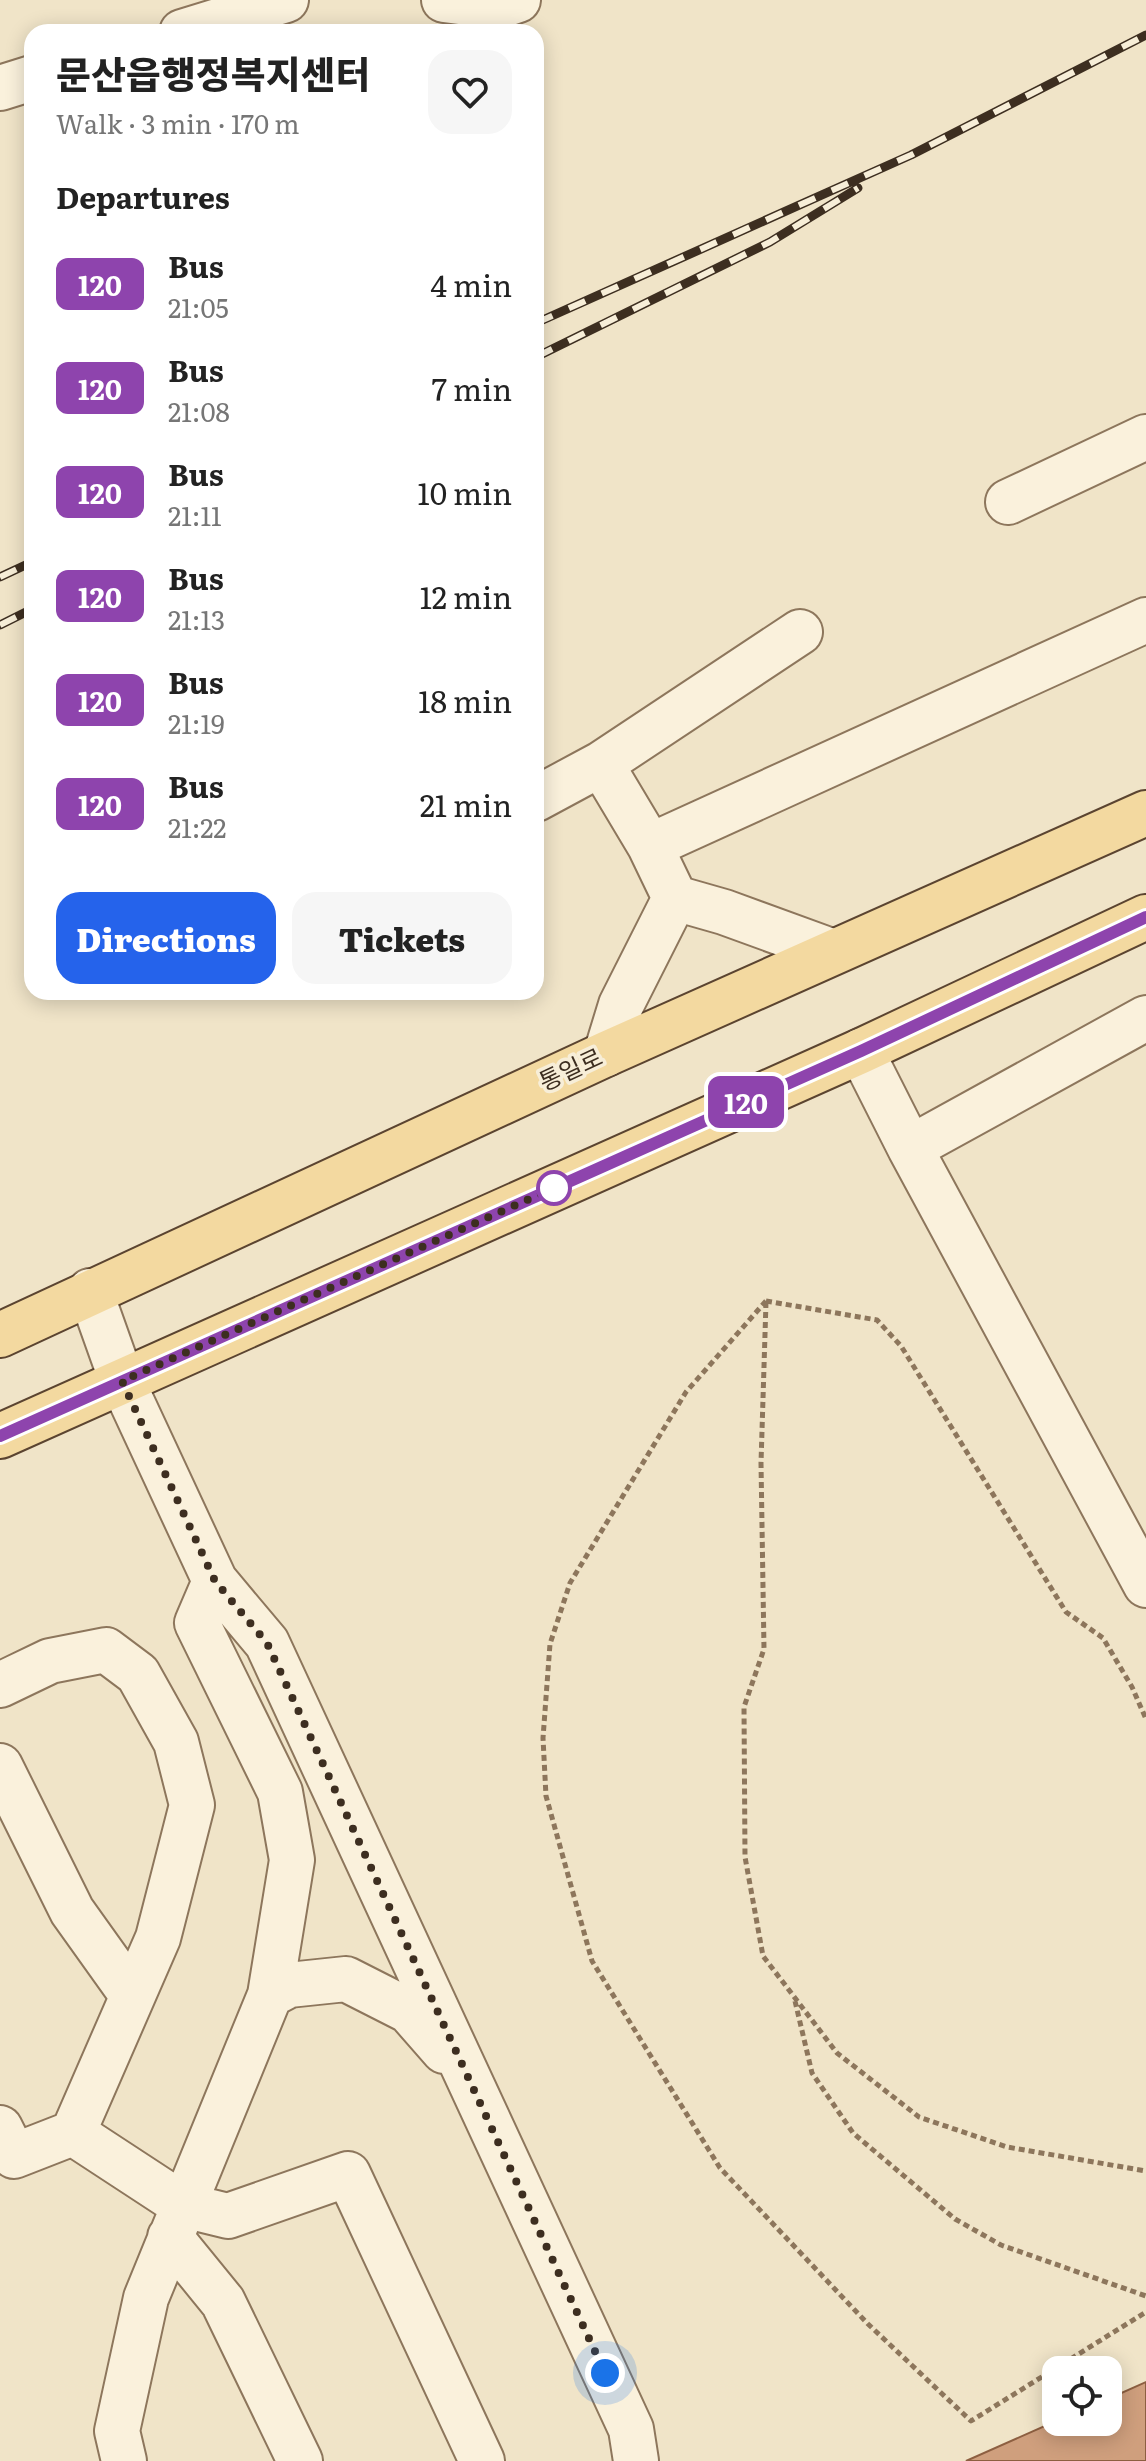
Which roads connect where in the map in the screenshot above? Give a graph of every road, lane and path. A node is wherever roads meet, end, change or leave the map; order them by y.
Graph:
1 (286, 0) edge
2 (444, 0) edge
3 (518, 0) edge
4 (208, 24) edge
5 (24, 80) edge
6 (0, 88) edge
7 (1146, 437) edge
8 (1008, 502) dead end
9 (1146, 620) edge
10 (800, 632) dead end
11 (601, 764) junction
12 (544, 795) edge
13 (1146, 813) edge
14 (650, 846) junction
15 (675, 898) junction
16 (1146, 917) edge
17 (831, 951) junction
18 (1146, 1018) edge
19 (861, 1051) junction
20 (606, 1054) junction
21 (910, 1148) junction
22 (90, 1291) junction
23 (766, 1301) junction
24 (0, 1335) edge
25 (122, 1381) junction
26 (0, 1436) edge
27 (215, 1581) junction
28 (1146, 1585) edge
29 (0, 1685) edge
30 (1146, 1719) edge
31 (0, 1766) edge
32 (132, 1995) junction
33 (270, 1995) junction
34 (794, 1996) junction
35 (470, 2080) junction
36 (0, 2128) edge
37 (73, 2133) junction
38 (1146, 2171) edge
39 (177, 2221) junction
40 (1146, 2296) edge
41 (1146, 2312) edge
42 (124, 2461) edge
43 (300, 2461) edge
44 (482, 2461) edge
45 (636, 2461) edge

1 - 4 lane
2 - 3 lane
5 - 6 lane
7 - 8 lane
9 - 14 lane
10 - 11 lane
11 - 12 lane
11 - 14 lane
13 - 17 main road, 통일로
14 - 15 lane
15 - 17 lane
15 - 20 lane
16 - 19 main road
17 - 20 main road, 통일로
18 - 21 lane
19 - 21 lane
19 - 25 main road
20 - 22 main road, 통일로
21 - 28 lane
22 - 24 main road, 통일로
22 - 25 lane
23 - 30 path
23 - 34 path
23 - 41 path
25 - 26 main road
25 - 27 lane
27 - 33 lane
27 - 35 lane
29 - 32 lane
31 - 32 lane
32 - 37 lane
33 - 35 lane
33 - 39 lane
34 - 38 path
34 - 40 path
35 - 45 lane
36 - 37 lane
37 - 39 lane
39 - 42 lane
39 - 43 lane
39 - 44 lane

